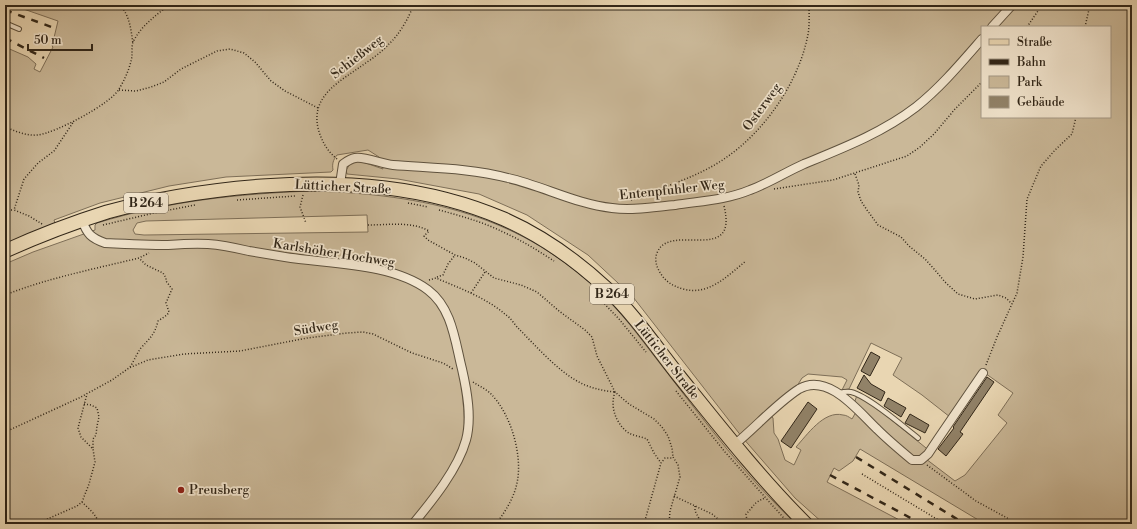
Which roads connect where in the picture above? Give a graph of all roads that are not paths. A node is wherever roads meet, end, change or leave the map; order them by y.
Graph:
1 (1012, 5) edge
2 (5, 23) edge
3 (993, 26) edge
4 (19, 29) dead end
5 (981, 40) edge
6 (340, 184) junction
7 (84, 225) junction
8 (5, 251) edge
9 (983, 373) road end
10 (839, 393) junction
11 (918, 438) dead end
12 (734, 445) junction
13 (412, 524) edge
14 (806, 524) edge

1 - 3 street
2 - 4 lane
5 - 6 street, Entenpfuhler Weg
6 - 7 main road, Lütticher Straße / B 264
6 - 12 main road, Lütticher Straße / B 264
7 - 8 main road, Lütticher Straße / B 264
7 - 13 street, Karlshöher Hochweg
9 - 10 street
10 - 11 lane
10 - 12 street
12 - 14 main road, Lütticher Straße / B 264

